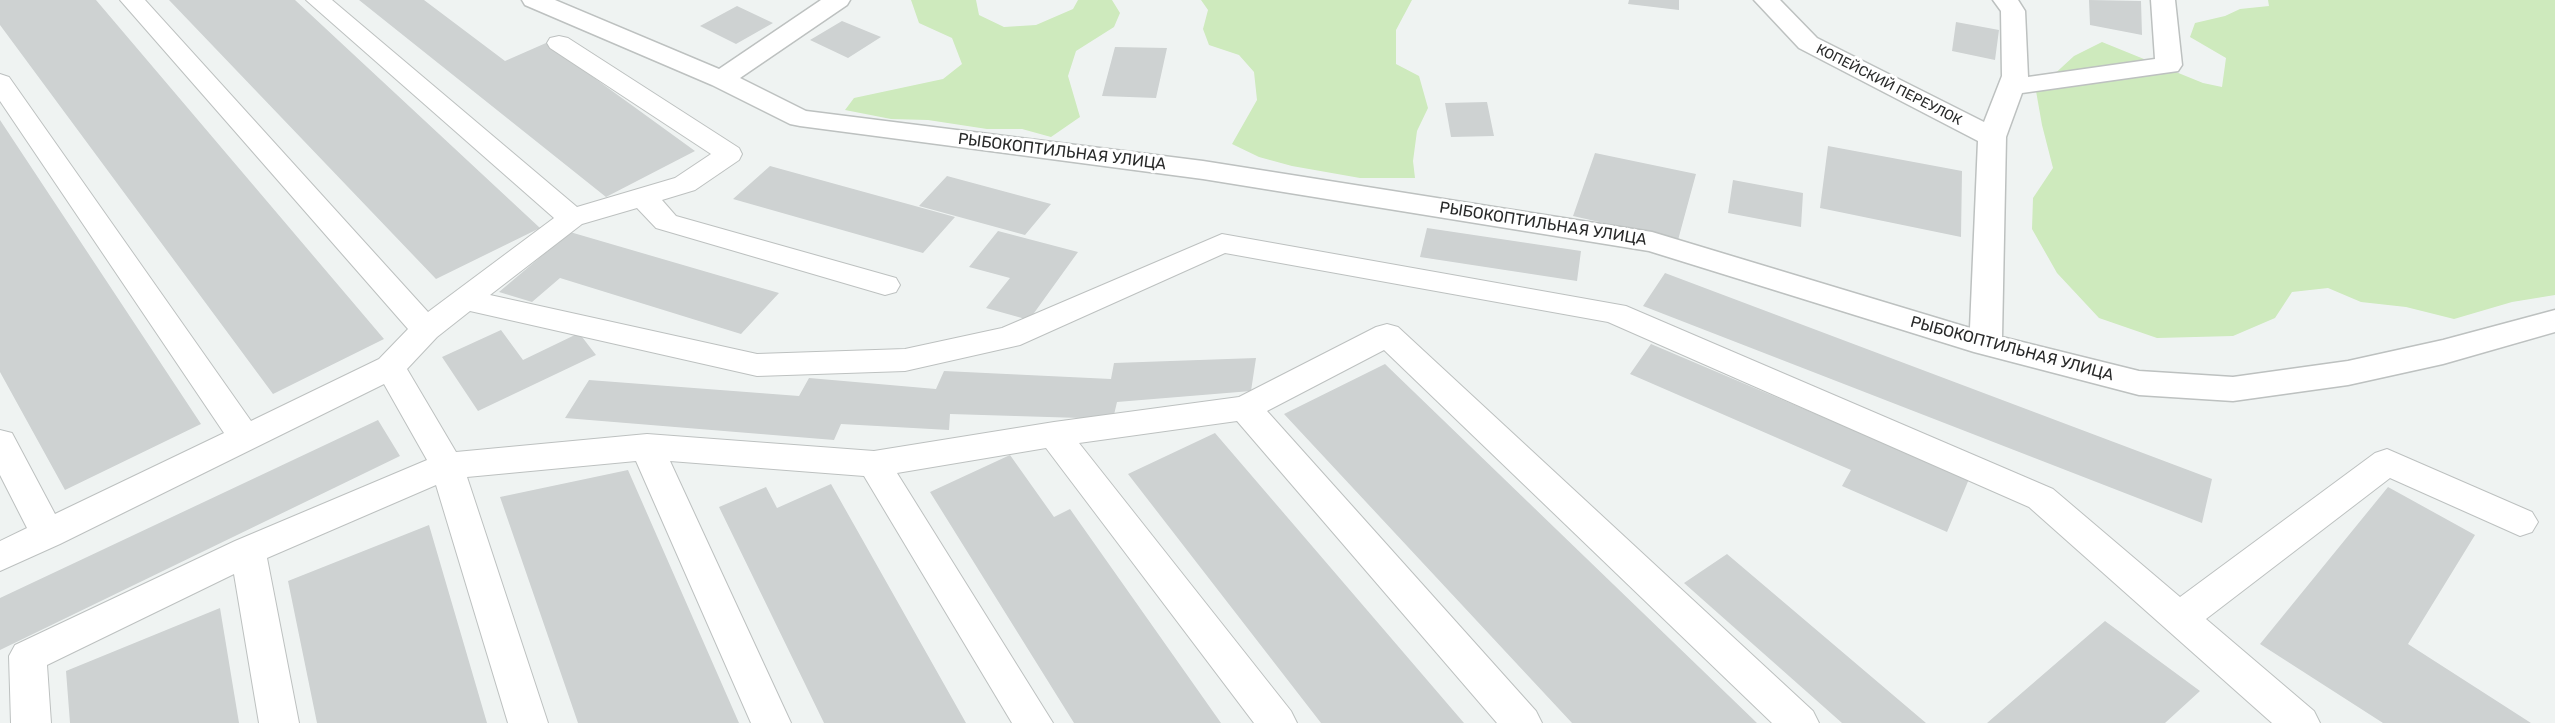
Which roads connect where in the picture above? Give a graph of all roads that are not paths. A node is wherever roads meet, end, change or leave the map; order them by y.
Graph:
1 (132, 0) edge
2 (318, 0) edge
3 (534, 0) edge
4 (838, 0) edge
5 (1766, 0) edge
6 (2005, 0) edge
7 (2163, 0) edge
8 (559, 43) dead end
9 (722, 79) junction
10 (0, 82) edge
11 (2011, 87) junction
12 (1992, 137) junction
13 (643, 197) junction
14 (572, 218) junction
15 (885, 285) dead end
16 (465, 300) junction
17 (2555, 321) edge
18 (426, 329) junction
19 (1986, 344) junction
20 (390, 367) junction
21 (1245, 408) junction
22 (1054, 434) junction
23 (244, 438) junction
24 (0, 442) edge
25 (647, 447) junction
26 (874, 464) junction
27 (447, 466) junction
28 (2520, 522) dead end
29 (48, 534) junction
30 (248, 550) junction
31 (0, 557) edge
32 (2180, 618) junction
33 (31, 723) edge
34 (279, 723) edge
35 (528, 723) edge
36 (771, 723) edge
37 (1033, 723) edge
38 (1277, 723) edge
39 (1522, 723) edge
40 (1799, 723) edge
41 (2300, 723) edge

1 - 18 lane
2 - 14 lane
3 - 9 street, РЫБОКОПТИЛЬНАЯ УЛИЦА
4 - 9 street
5 - 12 street, КОПЕЙСКИЙ ПЕРЕУЛОК
6 - 11 street
7 - 11 street
8 - 13 lane
9 - 19 street, РЫБОКОПТИЛЬНАЯ УЛИЦА
10 - 23 lane
11 - 12 street
12 - 19 street
13 - 14 lane
13 - 15 lane
14 - 16 lane
16 - 18 lane
16 - 32 lane
17 - 19 street, РЫБОКОПТИЛЬНАЯ УЛИЦА
18 - 20 lane
20 - 23 lane
20 - 27 lane
21 - 22 lane
21 - 39 lane
21 - 40 lane
22 - 26 lane
22 - 38 lane
23 - 29 lane
24 - 29 lane
25 - 26 lane
25 - 27 lane
25 - 36 lane
26 - 37 lane
27 - 30 lane
27 - 35 lane
28 - 32 lane
29 - 31 lane
30 - 33 lane
30 - 34 lane
32 - 41 lane

